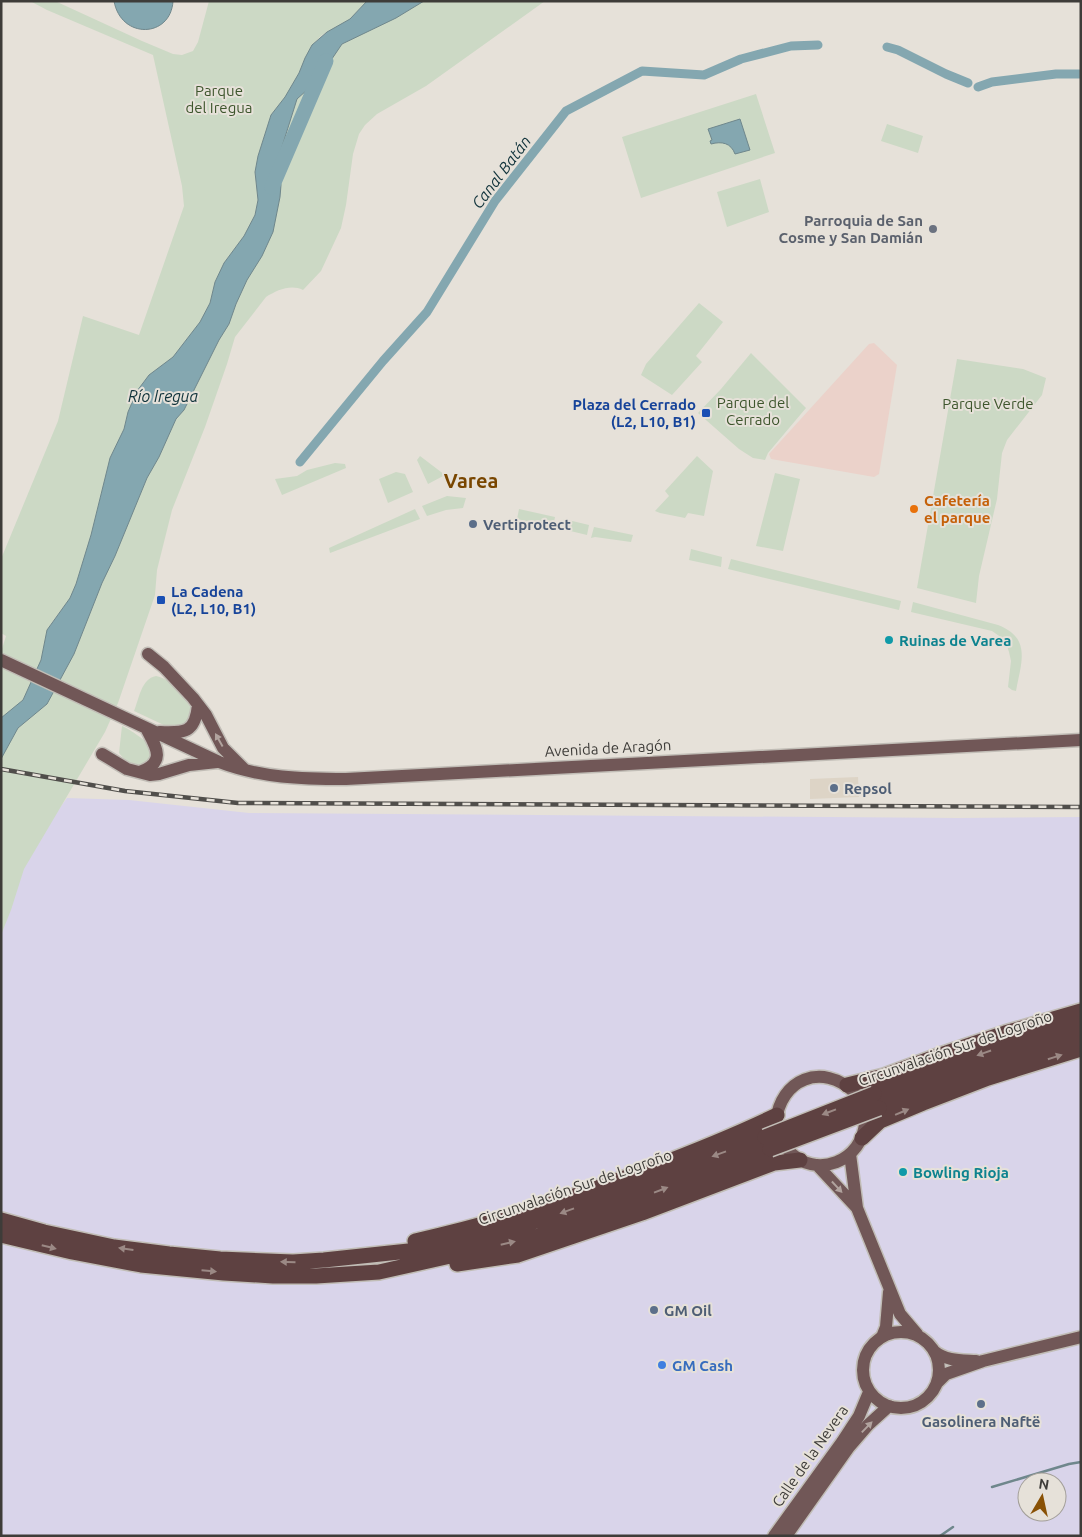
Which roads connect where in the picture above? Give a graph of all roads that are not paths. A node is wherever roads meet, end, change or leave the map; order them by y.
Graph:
1 (148, 654) dead end
2 (1, 660) edge
3 (198, 705) junction
4 (149, 730) junction
5 (1081, 740) edge
6 (102, 754) dead end
7 (220, 762) junction
8 (246, 771) junction
9 (140, 772) junction
10 (1081, 1011) edge
11 (1081, 1024) edge
12 (1081, 1038) edge
13 (1081, 1049) edge
14 (851, 1088) joint
15 (876, 1101) junction
16 (776, 1119) joint
17 (865, 1120) dead end
18 (862, 1138) junction
19 (768, 1143) junction
20 (788, 1150) dead end
21 (850, 1154) junction
22 (800, 1160) junction
23 (817, 1165) junction
24 (857, 1208) junction
25 (1, 1220) edge
26 (1, 1235) edge
27 (324, 1260) junction
28 (379, 1272) junction
29 (889, 1287) junction
30 (918, 1336) junction
31 (882, 1337) junction
32 (1081, 1337) edge
33 (934, 1351) junction
34 (984, 1361) junction
35 (938, 1382) junction
36 (870, 1392) junction
37 (889, 1406) junction
38 (774, 1536) edge
39 (786, 1536) edge

1 - 3 main road
2 - 4 main road, Avenida de Aragón
3 - 4 main road
8 -> 3 main road
4 - 7 main road, Avenida de Aragón
4 - 9 main road
5 - 8 main road, Avenida de Aragón
6 - 9 main road
7 - 8 main road, Avenida de Aragón
7 - 9 main road
10 - 14 highway
11 -> 15 highway, Circunvalación Sur de Logroño
12 - 15 highway, Circunvalación Sur de Logroño
18 -> 13 highway
14 - 16 main road
15 - 19 highway, Circunvalación Sur de Logroño, bridge
16 - 27 highway
17 - 18 main road
18 - 21 main road
19 -> 27 highway, Circunvalación Sur de Logroño
28 -> 19 highway, Circunvalación Sur de Logroño
20 - 22 main road
21 - 23 main road
21 - 24 main road
22 - 23 main road
22 - 28 highway
23 -> 24 main road
24 - 29 main road
27 -> 25 highway, Circunvalación Sur de Logroño
26 -> 28 highway, Circunvalación Sur de Logroño
29 - 30 main road
29 - 31 main road
30 - 31 main road
30 - 33 main road
31 - 36 main road
32 - 34 main road
33 - 34 main road
33 - 35 main road
34 - 35 main road
35 - 37 main road
36 - 37 main road
36 - 38 main road, Calle de la Nevera
39 -> 37 main road, Calle de la Nevera

